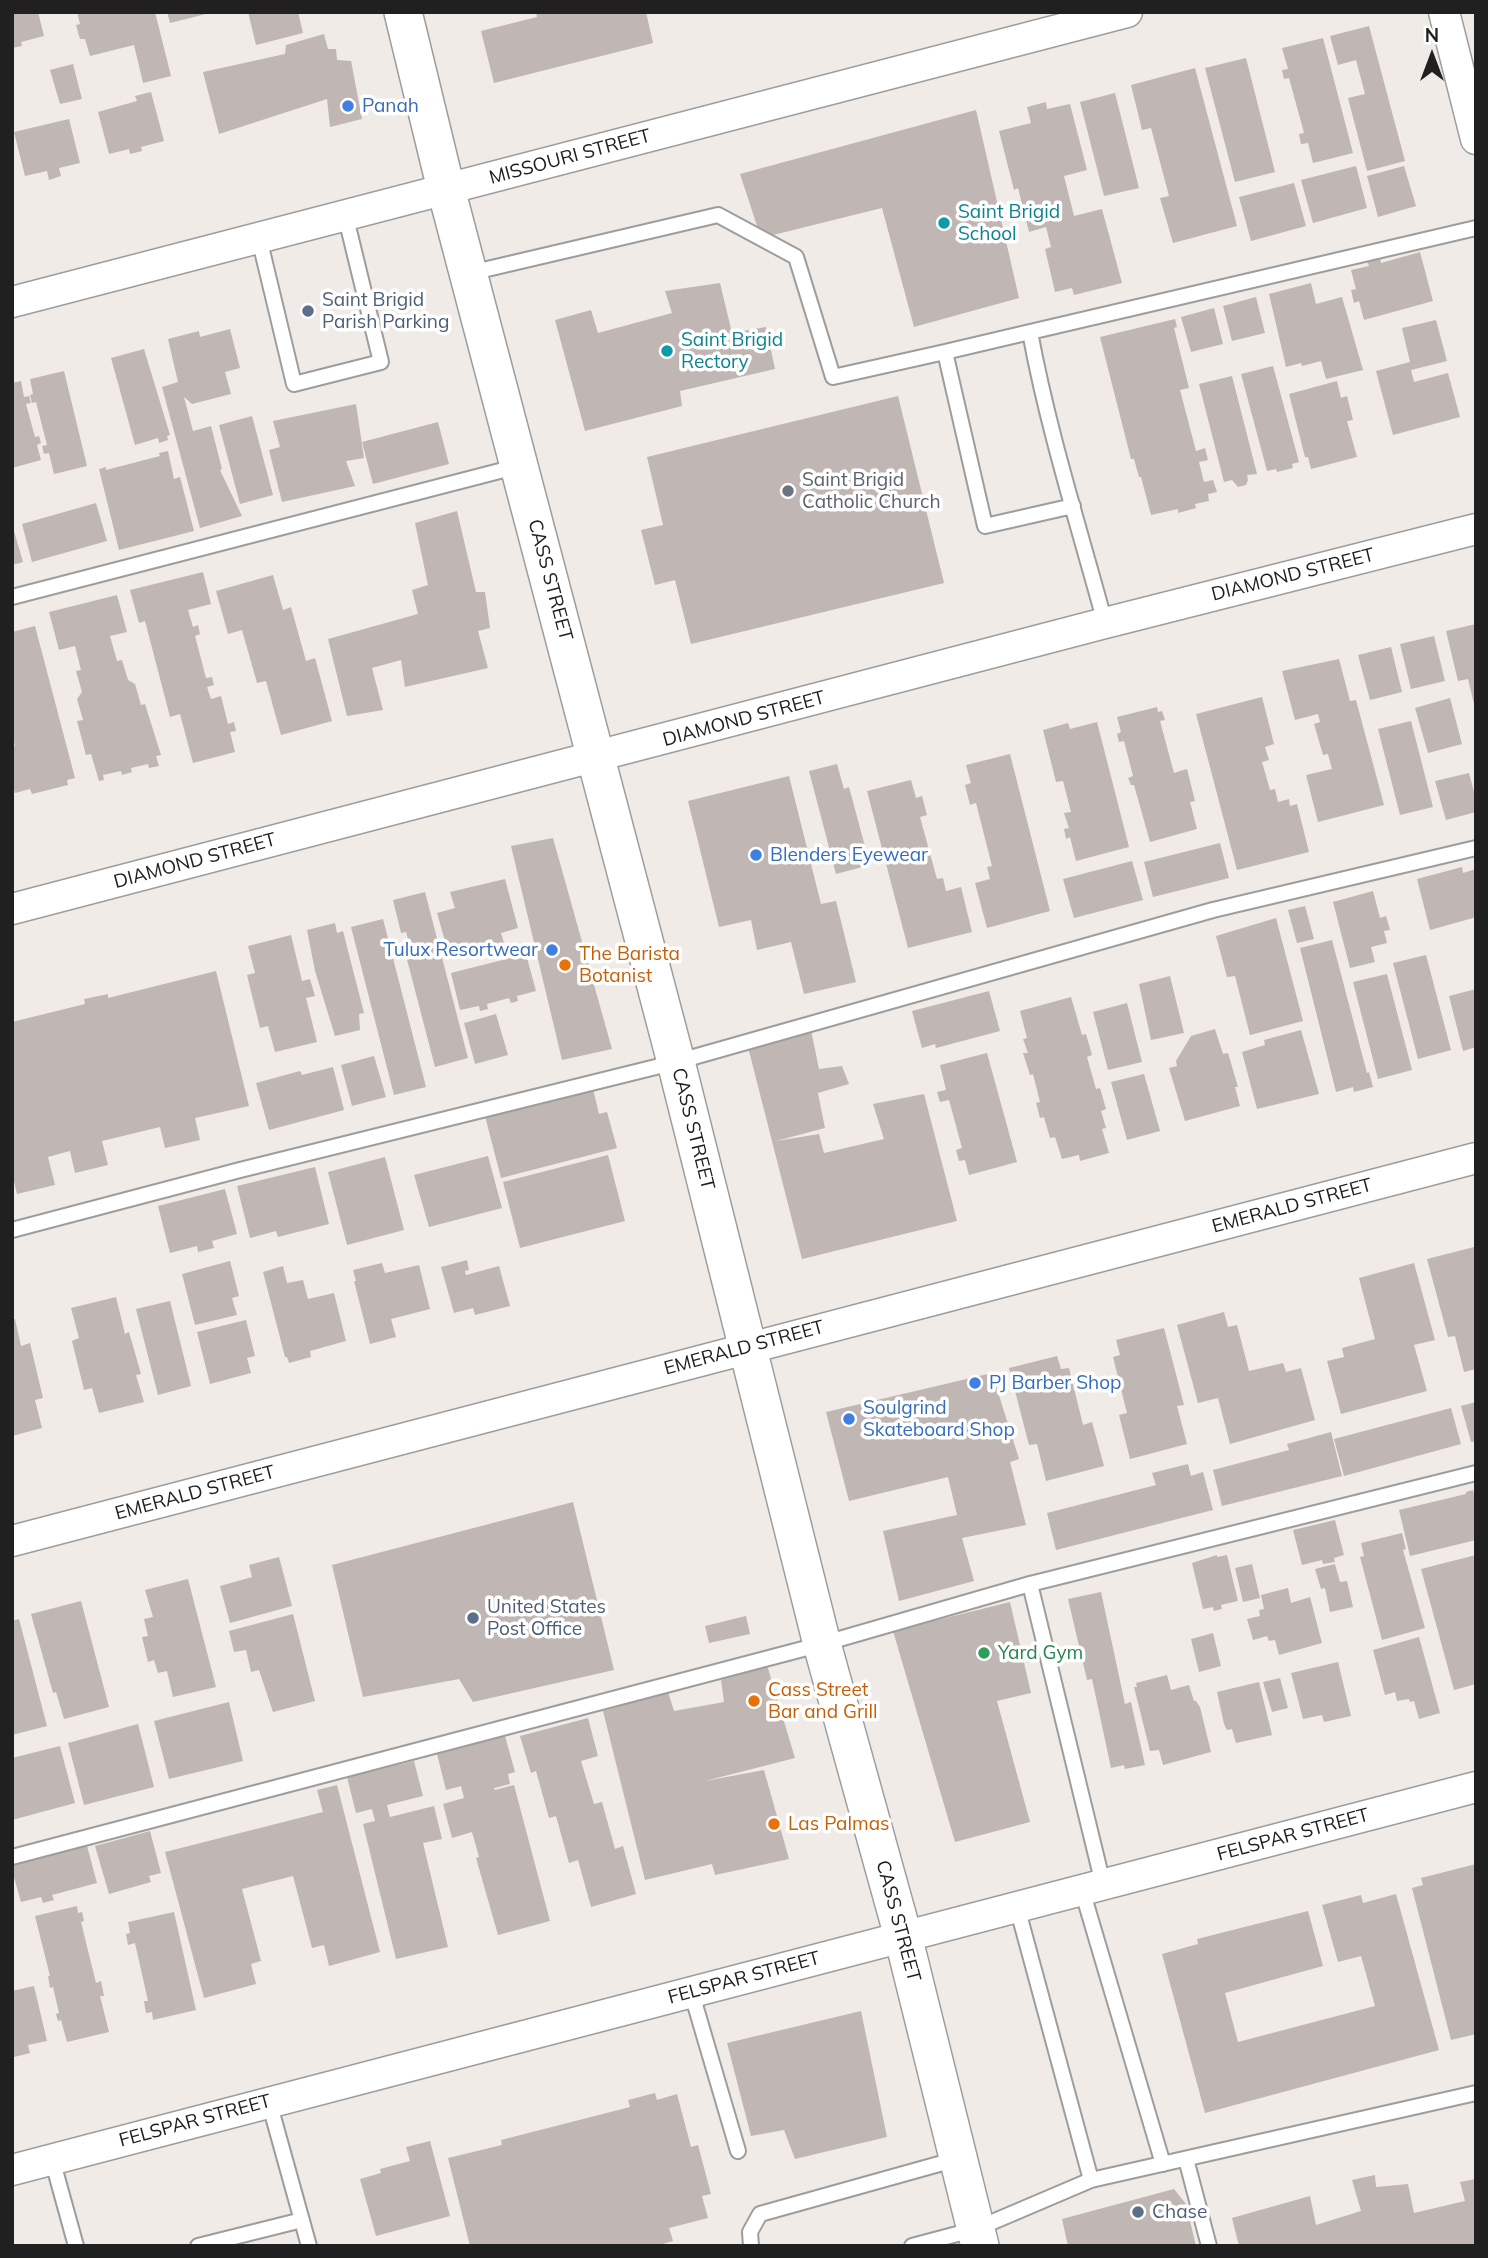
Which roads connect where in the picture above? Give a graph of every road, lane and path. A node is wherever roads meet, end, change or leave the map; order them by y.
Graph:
1 (402, 12) edge
2 (1127, 12) edge
3 (1444, 12) edge
4 (1476, 139) edge
5 (446, 189) junction
6 (345, 214) junction
7 (1476, 228) edge
8 (259, 238) junction
9 (468, 273) junction
10 (12, 302) edge
11 (1030, 332) junction
12 (945, 352) junction
13 (520, 466) junction
14 (1073, 506) junction
15 (1476, 529) edge
16 (12, 597) edge
17 (1105, 623) junction
18 (597, 758) junction
19 (1476, 848) edge
20 (12, 909) edge
21 (676, 1062) junction
22 (1476, 1158) edge
23 (12, 1230) edge
24 (749, 1347) junction
25 (1476, 1473) edge
26 (12, 1541) edge
27 (1030, 1584) junction
28 (822, 1644) junction
29 (1476, 1787) edge
30 (12, 1857) edge
31 (1093, 1887) junction
32 (1017, 1907) junction
33 (903, 1936) junction
34 (691, 1991) junction
35 (1476, 2093) edge
36 (270, 2102) junction
37 (738, 2151) dead end
38 (959, 2158) junction
39 (52, 2159) junction
40 (1186, 2159) junction
41 (1163, 2164) junction
42 (12, 2169) edge
43 (1091, 2180) junction
44 (302, 2220) junction
45 (978, 2237) edge
46 (76, 2246) edge
47 (198, 2246) edge
48 (309, 2246) edge
49 (751, 2246) edge
50 (912, 2246) edge
51 (1209, 2246) edge

1 - 5 street, CASS STREET
2 - 5 street, MISSOURI STREET
3 - 4 street
5 - 6 street, MISSOURI STREET
5 - 9 street, CASS STREET
6 - 8 street, MISSOURI STREET
6 - 8 lane
7 - 11 lane
8 - 10 street, MISSOURI STREET
9 - 12 lane
9 - 13 street, CASS STREET
11 - 12 lane
11 - 14 lane
12 - 14 lane
13 - 16 lane
13 - 18 street, CASS STREET
14 - 17 lane
15 - 17 street, DIAMOND STREET
17 - 18 street, DIAMOND STREET
18 - 20 street, DIAMOND STREET
18 - 21 street, CASS STREET
19 - 21 lane
21 - 23 lane
21 - 24 street, CASS STREET
22 - 24 street, EMERALD STREET
24 - 26 street, EMERALD STREET
24 - 28 street, CASS STREET
25 - 27 lane
27 - 28 lane
27 - 31 lane
28 - 30 lane
28 - 33 street, CASS STREET
29 - 31 street, FELSPAR STREET
31 - 32 street, FELSPAR STREET
31 - 41 lane
32 - 33 street, FELSPAR STREET
32 - 43 lane
33 - 34 street, FELSPAR STREET
33 - 38 street, CASS STREET
34 - 36 street, FELSPAR STREET
34 - 37 lane
35 - 40 lane
36 - 39 street, FELSPAR STREET
36 - 44 lane
38 - 45 street, CASS STREET
38 - 49 lane
39 - 42 street, FELSPAR STREET
39 - 46 lane
40 - 41 lane
40 - 51 lane
41 - 43 lane
43 - 45 lane
44 - 47 lane
44 - 48 lane
45 - 50 lane

